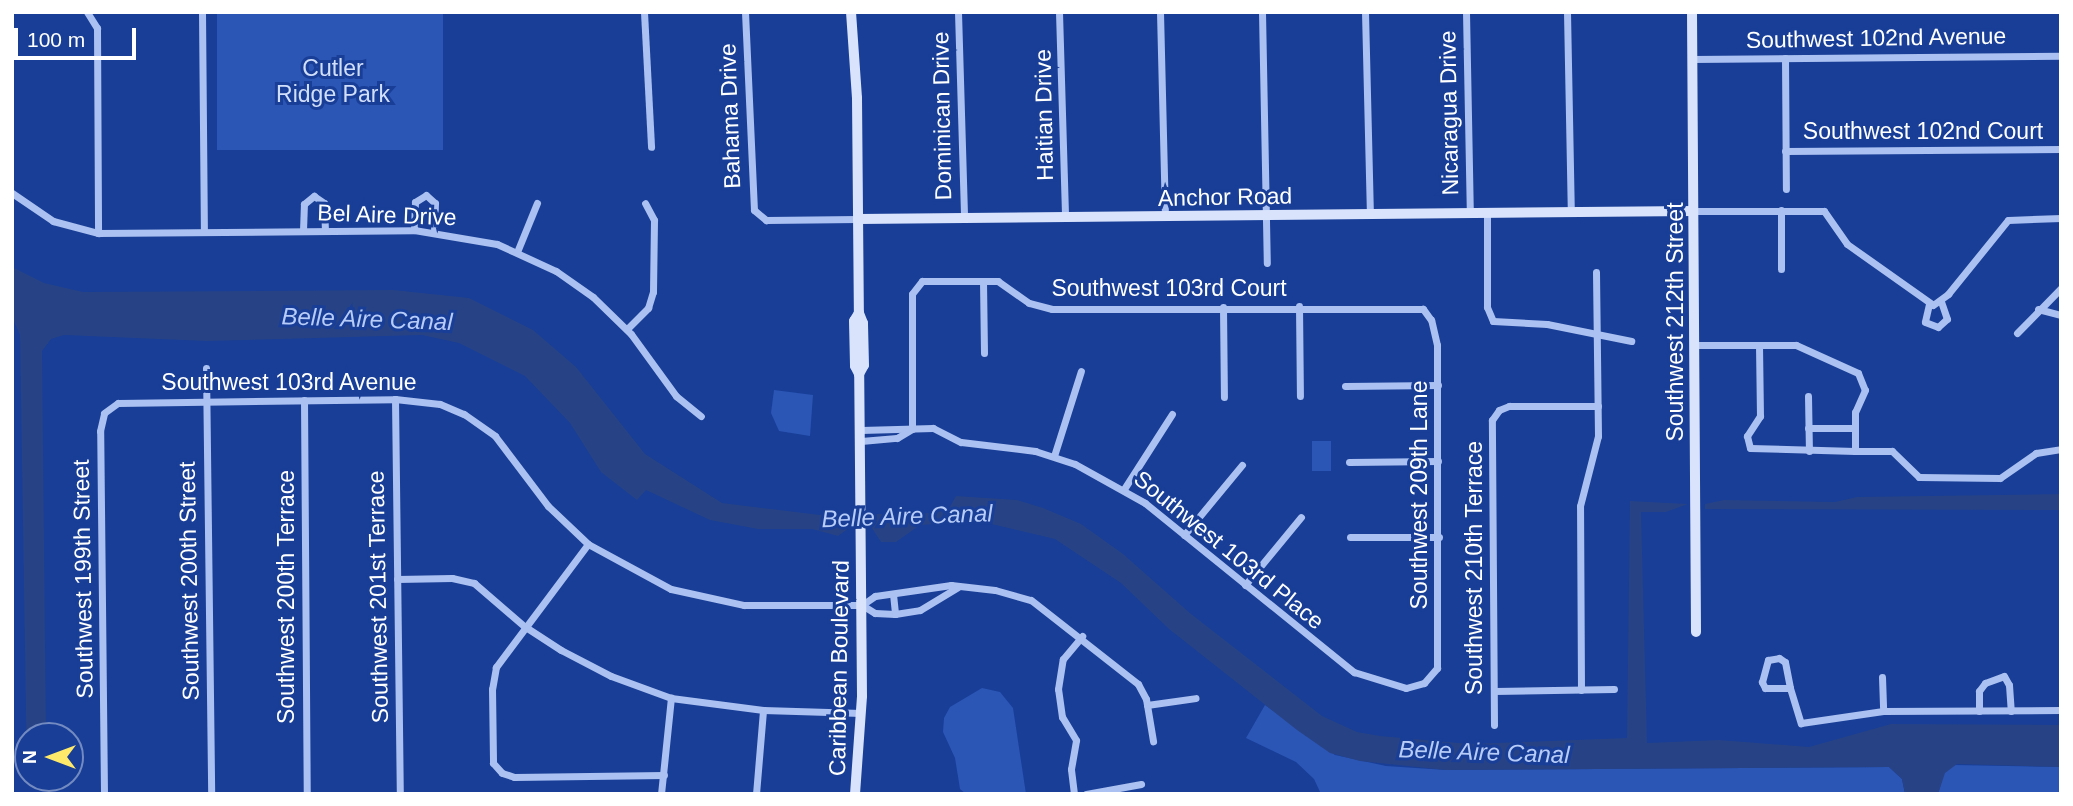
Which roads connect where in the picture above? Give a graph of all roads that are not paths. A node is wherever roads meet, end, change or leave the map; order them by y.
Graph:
1 (202, 12) edge
2 (644, 12) edge
3 (745, 12) edge
4 (852, 12) edge
5 (958, 12) edge
6 (1059, 12) edge
7 (1160, 12) edge
8 (1262, 12) edge
9 (1365, 12) edge
10 (1466, 12) edge
11 (1567, 12) edge
12 (1692, 12) edge
13 (90, 14) edge
14 (2061, 55) edge
15 (1785, 58) junction
16 (1692, 59) junction
17 (651, 146) dead end
18 (2061, 149) edge
19 (1785, 151) junction
20 (1786, 189) dead end
21 (12, 192) edge
22 (537, 203) dead end
23 (645, 203) dead end
24 (1781, 210) junction
25 (1693, 211) junction
26 (1470, 213) junction
27 (1487, 213) junction
28 (1570, 213) junction
29 (1370, 215) junction
30 (1267, 216) junction
31 (760, 217) joint
32 (1165, 217) junction
33 (1065, 218) junction
34 (2061, 218) edge
35 (858, 219) junction
36 (964, 219) junction
37 (414, 230) junction
38 (303, 231) junction
39 (325, 231) junction
40 (434, 231) junction
41 (204, 232) junction
42 (98, 233) junction
43 (517, 252) junction
44 (1268, 264) dead end
45 (1781, 268) dead end
46 (1596, 272) dead end
47 (983, 281) junction
48 (2061, 288) edge
49 (1941, 302) junction
50 (1928, 304) junction
51 (1299, 306) junction
52 (1223, 307) junction
53 (2038, 309) junction
54 (1429, 315) joint
55 (2061, 315) edge
56 (627, 329) junction
57 (2017, 333) dead end
58 (1597, 335) junction
59 (1630, 341) dead end
60 (1694, 345) junction
61 (1759, 345) junction
62 (984, 353) dead end
63 (206, 368) dead end
64 (1081, 371) dead end
65 (1438, 385) junction
66 (1345, 386) dead end
67 (1300, 396) dead end
68 (1808, 396) dead end
69 (1224, 397) dead end
70 (395, 399) junction
71 (304, 400) junction
72 (206, 401) junction
73 (1598, 406) junction
74 (107, 408) joint
75 (1171, 414) dead end
76 (701, 416) dead end
77 (1808, 428) junction
78 (1855, 428) junction
79 (912, 429) junction
80 (861, 436) junction
81 (2061, 449) edge
82 (1809, 451) junction
83 (1855, 451) junction
84 (1054, 456) junction
85 (1438, 461) junction
86 (1349, 462) dead end
87 (1242, 465) dead end
88 (1124, 489) junction
89 (1301, 517) dead end
90 (1184, 535) junction
91 (1350, 537) dead end
92 (1439, 537) junction
93 (588, 544) junction
94 (397, 579) junction
95 (1245, 585) junction
96 (958, 587) junction
97 (892, 594) junction
98 (862, 605) junction
99 (895, 614) junction
100 (524, 626) junction
101 (1696, 632) dead end
102 (1082, 636) junction
103 (1433, 675) joint
104 (1882, 677) dead end
105 (1790, 688) junction
106 (1581, 690) junction
107 (1614, 690) dead end
108 (1494, 691) junction
109 (671, 698) junction
110 (1196, 698) dead end
111 (1147, 705) junction
112 (763, 710) junction
113 (2061, 710) edge
114 (1883, 711) junction
115 (1979, 711) junction
116 (2011, 711) junction
117 (862, 713) junction
118 (1494, 725) dead end
119 (1153, 741) dead end
120 (664, 775) junction
121 (1141, 784) dead end
122 (104, 794) edge
123 (211, 794) edge
124 (307, 794) edge
125 (400, 794) edge
126 (661, 794) edge
127 (756, 794) edge
128 (855, 794) edge
129 (1074, 794) edge
130 (1086, 794) edge

1 - 41 street
2 - 17 street
3 - 31 street, Bahama Drive
4 - 35 street, Caribbean Boulevard
5 - 36 street, Dominican Drive
6 - 33 street, Haitian Drive
7 - 32 street
8 - 30 street
9 - 29 street
10 - 26 street, Nicaragua Drive
11 - 28 street
12 - 16 street, Southwest 212th Street
13 - 42 street
14 - 15 street, Southwest 102nd Avenue
15 - 16 street, Southwest 102nd Avenue
15 - 19 street
16 - 25 street, Southwest 212th Street
18 - 19 street, Southwest 102nd Court
19 - 20 street
21 - 42 street, Bel Aire Drive
22 - 43 street
23 - 56 street
24 - 25 street
24 - 45 street
24 - 50 street
25 - 28 street, Anchor Road
25 - 60 street, Southwest 212th Street
26 - 27 street, Anchor Road
26 - 29 street, Anchor Road
27 - 28 street, Anchor Road
27 - 58 street
29 - 30 street, Anchor Road
30 - 32 street, Anchor Road
30 - 44 street
31 - 35 street, Anchor Road
32 - 33 street, Anchor Road
33 - 36 street, Anchor Road
34 - 49 street
35 - 36 street, Anchor Road
35 - 80 street, Caribbean Boulevard
37 - 39 street, Bel Aire Drive
37 - 40 street, Bel Aire Drive
37 - 40 street
38 - 39 street, Bel Aire Drive
38 - 39 street
38 - 41 street, Bel Aire Drive
40 - 43 street, Bel Aire Drive
41 - 42 street, Bel Aire Drive
43 - 56 street, Bel Aire Drive
46 - 58 street
47 - 52 street, Southwest 103rd Court
47 - 62 street
47 - 79 street, Southwest 103rd Court
48 - 53 street
49 - 50 street
49 - 50 street
51 - 52 street, Southwest 103rd Court
51 - 54 street, Southwest 103rd Court
51 - 67 street
52 - 69 street
53 - 55 street
53 - 57 street
54 - 65 street, Southwest 209th Lane
56 - 76 street, Bel Aire Drive
58 - 59 street
58 - 73 street
60 - 61 street
60 - 101 street, Southwest 212th Street
61 - 78 street
61 - 82 street
63 - 72 street, Southwest 200th Street
64 - 84 street
65 - 66 street
65 - 85 street, Southwest 209th Lane
68 - 77 street
70 - 71 street, Southwest 103rd Avenue
70 - 93 street, Southwest 103rd Avenue
70 - 94 street, Southwest 201st Terrace
71 - 72 street, Southwest 103rd Avenue
71 - 124 street, Southwest 200th Terrace
72 - 74 street, Southwest 103rd Avenue
72 - 123 street, Southwest 200th Street
73 - 106 street
73 - 108 street, Southwest 210th Terrace
74 - 122 street, Southwest 199th Street
75 - 88 street
77 - 78 street
77 - 82 street
78 - 83 street
79 - 80 street, Southwest 103rd Place
79 - 84 street, Southwest 103rd Place
80 - 98 street, Caribbean Boulevard
81 - 83 street
82 - 83 street
84 - 88 street, Southwest 103rd Place
85 - 86 street
85 - 92 street, Southwest 209th Lane
87 - 90 street
88 - 90 street, Southwest 103rd Place
89 - 95 street
90 - 95 street, Southwest 103rd Place
91 - 92 street
92 - 103 street, Southwest 209th Lane
93 - 98 street, Southwest 103rd Avenue
93 - 100 street
94 - 100 street
94 - 125 street, Southwest 201st Terrace
95 - 103 street, Southwest 103rd Place
96 - 97 street, Southwest 103rd Avenue
96 - 99 street
96 - 102 street, Southwest 103rd Avenue
97 - 98 street, Southwest 103rd Avenue
97 - 99 street
98 - 99 street, Southwest 103rd Avenue
98 - 117 street, Caribbean Boulevard
100 - 109 street
100 - 120 street
102 - 111 street, Southwest 103rd Avenue
102 - 129 street
104 - 114 street
105 - 105 street
105 - 114 street
106 - 107 street
106 - 108 street
108 - 118 street, Southwest 210th Terrace
109 - 112 street
109 - 120 street
110 - 111 street
111 - 119 street
112 - 117 street
112 - 127 street
113 - 116 street
114 - 115 street
115 - 116 street
115 - 116 street
117 - 128 street, Caribbean Boulevard
120 - 126 street
121 - 130 street

